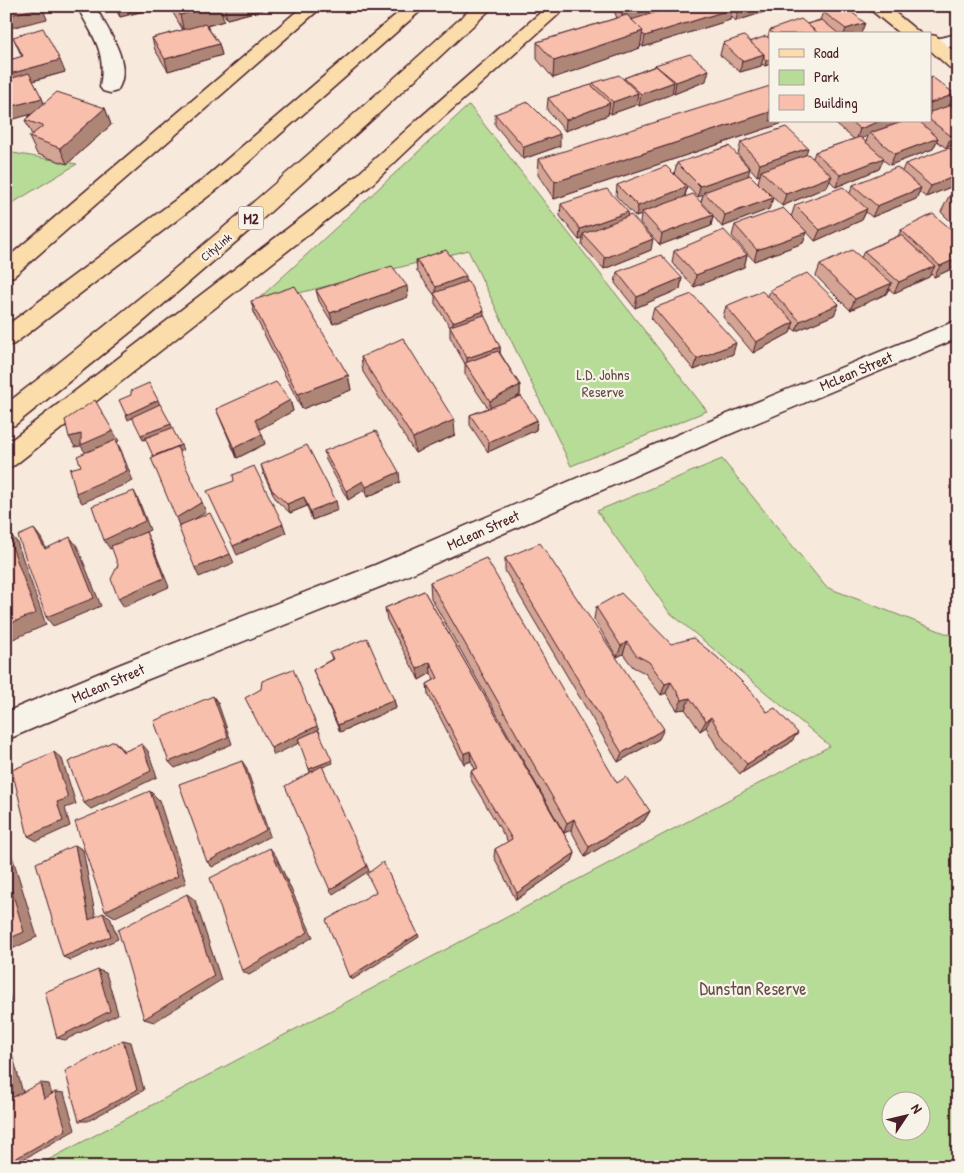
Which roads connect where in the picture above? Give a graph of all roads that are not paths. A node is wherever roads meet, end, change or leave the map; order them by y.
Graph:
1 (86, 6) edge
2 (314, 6) edge
3 (417, 6) edge
4 (485, 6) edge
5 (559, 6) edge
6 (875, 6) edge
7 (897, 6) edge
8 (909, 32) edge
9 (921, 32) edge
10 (958, 38) edge
11 (932, 42) edge
12 (932, 44) edge
13 (956, 64) edge
14 (110, 87) dead end
15 (6, 271) edge
16 (958, 328) edge
17 (6, 338) edge
18 (6, 418) edge
19 (6, 458) edge
20 (6, 726) edge

1 - 14 street
2 - 15 main road
3 - 17 main road
4 - 18 main road, CityLink / M2
5 - 19 main road
6 - 8 main road
7 - 9 main road
10 - 11 street
12 - 13 main road
16 - 20 street, McLean Street

